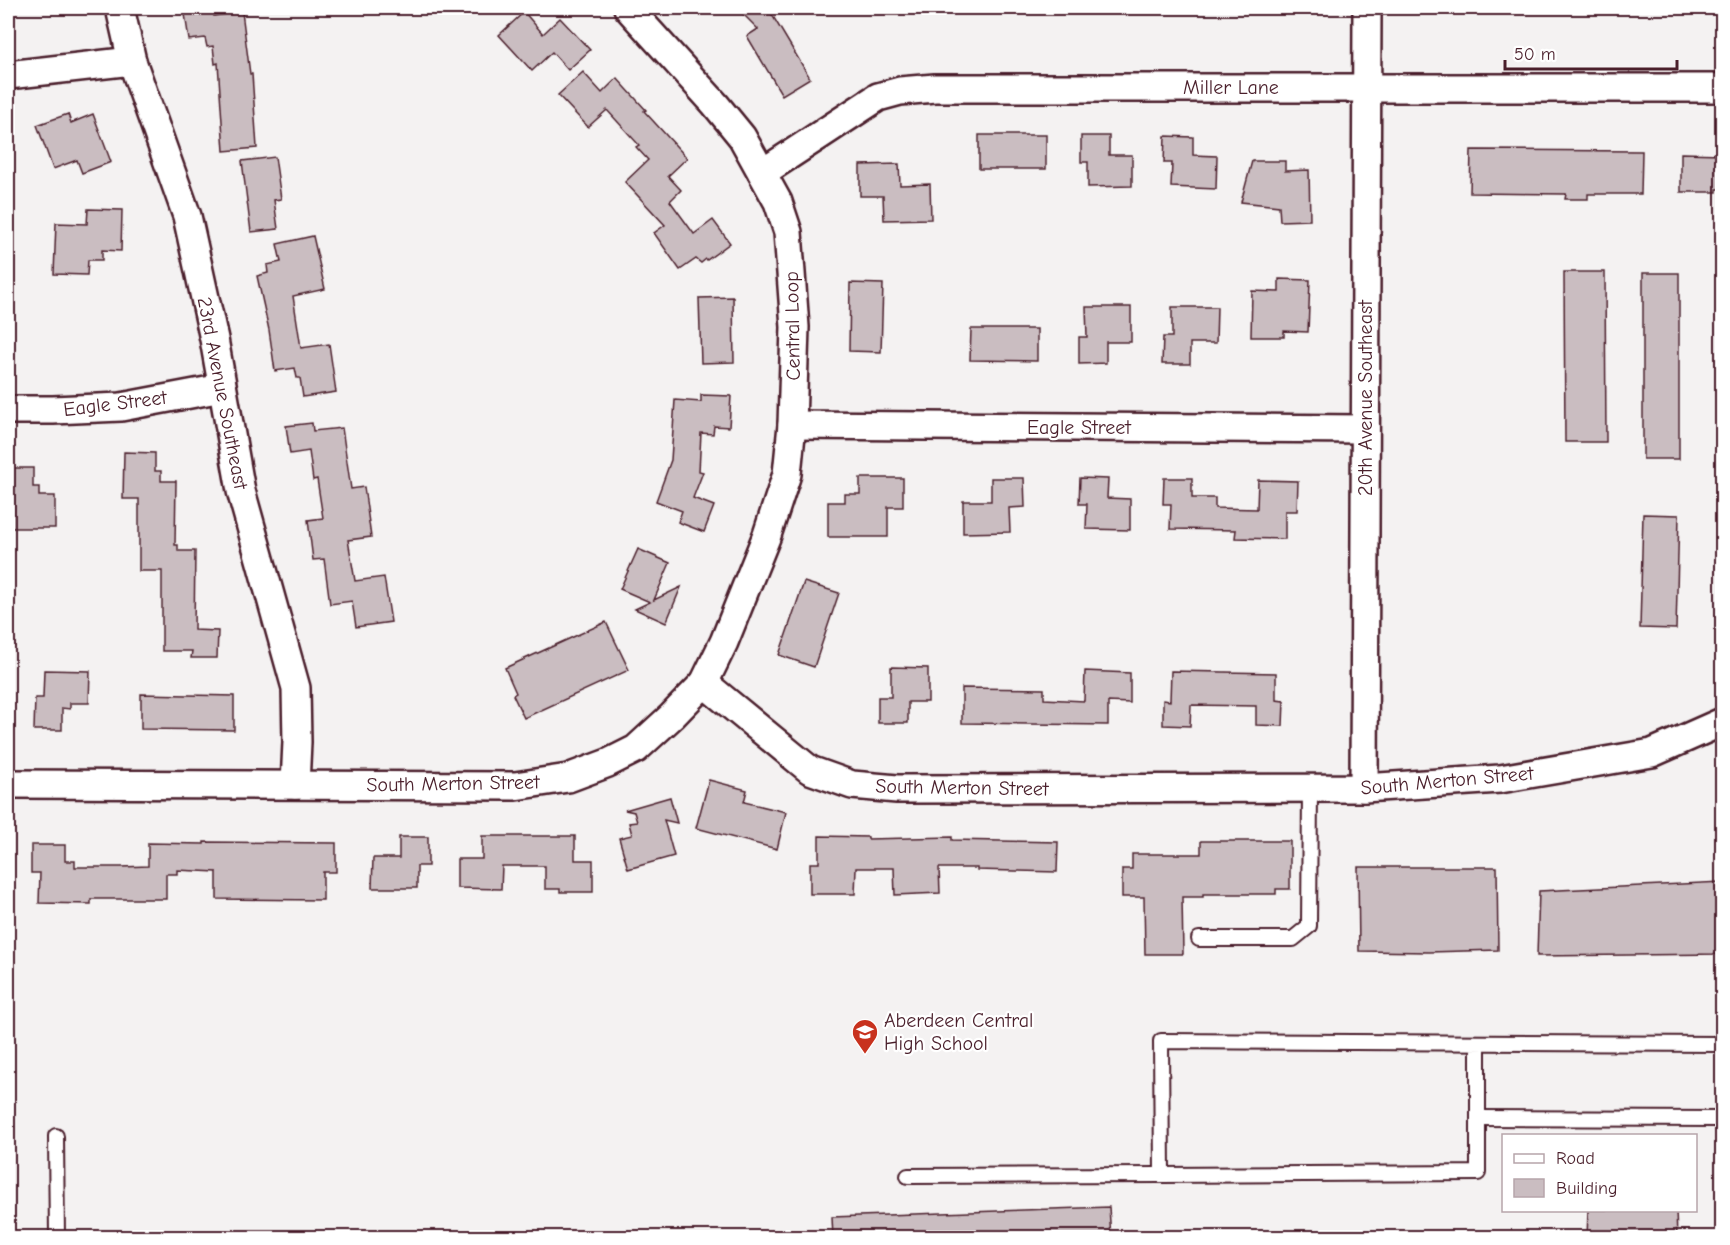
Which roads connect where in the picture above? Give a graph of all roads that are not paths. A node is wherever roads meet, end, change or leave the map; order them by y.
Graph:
1 (120, 8) edge
2 (628, 8) edge
3 (1367, 8) edge
4 (132, 61) junction
5 (8, 75) edge
6 (1366, 87) junction
7 (1722, 88) edge
8 (762, 172) junction
9 (222, 387) junction
10 (8, 410) edge
11 (792, 425) junction
12 (1365, 429) junction
13 (704, 682) junction
14 (1722, 722) edge
15 (8, 784) edge
16 (295, 784) junction
17 (1310, 788) junction
18 (1364, 788) junction
19 (1199, 939) dead end
20 (1478, 1043) junction
21 (1722, 1044) edge
22 (1478, 1118) junction
23 (1722, 1119) edge
24 (56, 1136) dead end
25 (1162, 1175) junction
26 (908, 1176) dead end
27 (57, 1238) edge

1 - 4 street, 23rd Avenue Southeast
2 - 8 street, Central Loop
3 - 6 street, 20th Avenue Southeast
4 - 5 street
4 - 9 street, 23rd Avenue Southeast
6 - 7 street, Miller Lane
6 - 8 street, Miller Lane
6 - 12 street, 20th Avenue Southeast
8 - 11 street, Central Loop
9 - 10 street, Eagle Street
9 - 16 street, 23rd Avenue Southeast
11 - 12 street, Eagle Street
11 - 13 street, Central Loop
12 - 18 street, 20th Avenue Southeast
13 - 16 street, South Merton Street
13 - 17 street, South Merton Street
14 - 18 street, South Merton Street
15 - 16 street, South Merton Street
17 - 18 street, South Merton Street
17 - 19 lane
20 - 21 lane
20 - 22 lane
20 - 25 lane
22 - 23 lane
22 - 25 lane
24 - 27 lane
25 - 26 lane

